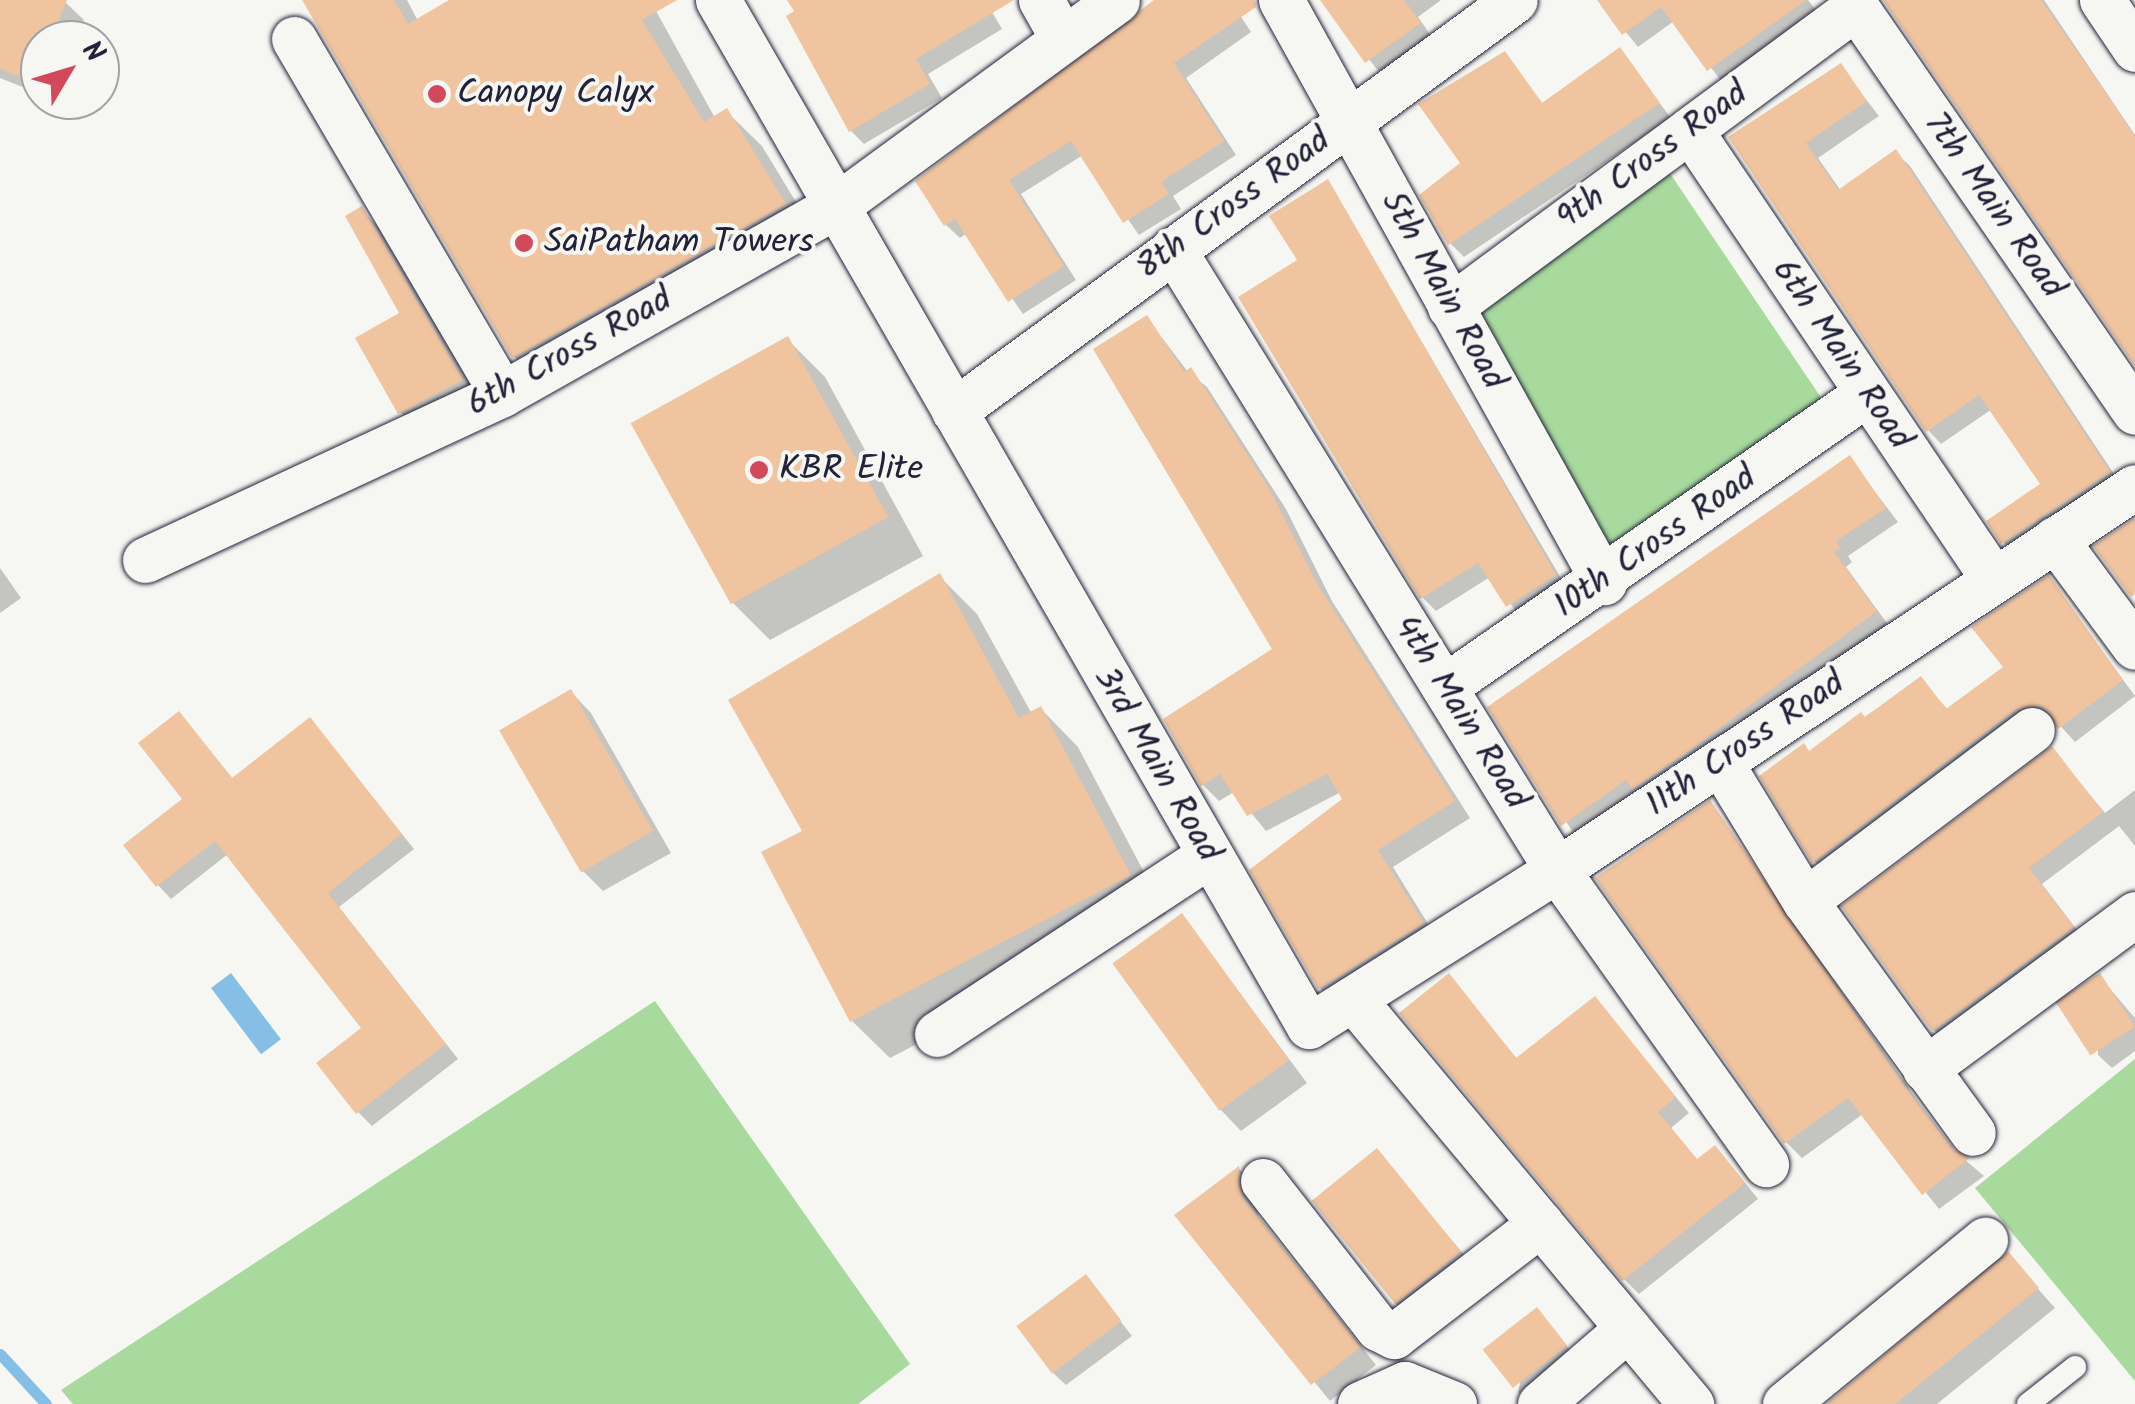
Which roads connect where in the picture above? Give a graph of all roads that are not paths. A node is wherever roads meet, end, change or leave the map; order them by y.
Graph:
1 (718, 0) edge
2 (1041, 0) edge
3 (1117, 0) edge
4 (1281, 0) edge
5 (1515, 0) edge
6 (2102, 0) edge
7 (1854, 4) edge
8 (294, 39) dead end
9 (1063, 39) junction
10 (2135, 48) edge
11 (1348, 122) junction
12 (1690, 130) junction
13 (836, 206) junction
14 (1174, 250) junction
15 (1450, 307) junction
16 (502, 394) junction
17 (1866, 394) junction
18 (954, 411) junction
19 (2135, 412) edge
20 (2135, 486) edge
21 (2055, 539) junction
22 (145, 560) dead end
23 (1994, 580) junction
24 (1604, 582) junction
25 (2135, 648) edge
26 (1444, 688) junction
27 (2032, 730) dead end
28 (1720, 762) junction
29 (1208, 856) junction
30 (1557, 870) junction
31 (1805, 901) junction
32 (2135, 914) edge
33 (1354, 998) junction
34 (937, 1034) dead end
35 (1925, 1069) junction
36 (1973, 1133) dead end
37 (1766, 1164) dead end
38 (1262, 1181) dead end
39 (1541, 1223) junction
40 (1985, 1240) dead end
41 (1628, 1328) junction
42 (2075, 1366) dead end
43 (1360, 1404) edge
44 (1454, 1404) edge
45 (1540, 1404) edge
46 (1691, 1404) edge
47 (1785, 1404) edge
48 (2028, 1404) edge

1 - 13 street, 3rd Main Road
2 - 9 street
3 - 9 street, 6th Cross Road
4 - 11 street, 5th Main Road
5 - 11 street, 8th Cross Road
6 - 10 street
7 - 12 street, 9th Cross Road
7 - 19 street, 7th Main Road
8 - 16 street
9 - 13 street, 6th Cross Road
11 - 14 street, 8th Cross Road
11 - 15 street, 5th Main Road
12 - 15 street, 9th Cross Road
12 - 17 street, 6th Main Road
13 - 16 street, 6th Cross Road
13 - 18 street, 3rd Main Road
14 - 18 street, 8th Cross Road
14 - 26 street, 4th Main Road
15 - 24 street, 5th Main Road
16 - 22 street, 6th Cross Road
17 - 23 street, 6th Main Road
17 - 24 street, 10th Cross Road
18 - 29 street, 3rd Main Road
20 - 21 street, 11th Cross Road
21 - 23 street, 11th Cross Road
21 - 25 street
23 - 28 street, 11th Cross Road
24 - 26 street, 10th Cross Road
26 - 30 street, 4th Main Road
27 - 31 street
28 - 30 street, 11th Cross Road
28 - 31 street
29 - 33 street, 3rd Main Road
29 - 34 street
30 - 33 street, 11th Cross Road
30 - 37 street, 4th Main Road
31 - 35 street
32 - 35 street
33 - 39 street
35 - 36 street
38 - 39 street
39 - 41 street
40 - 47 street
41 - 45 street
41 - 46 street
42 - 48 lane
43 - 44 street

